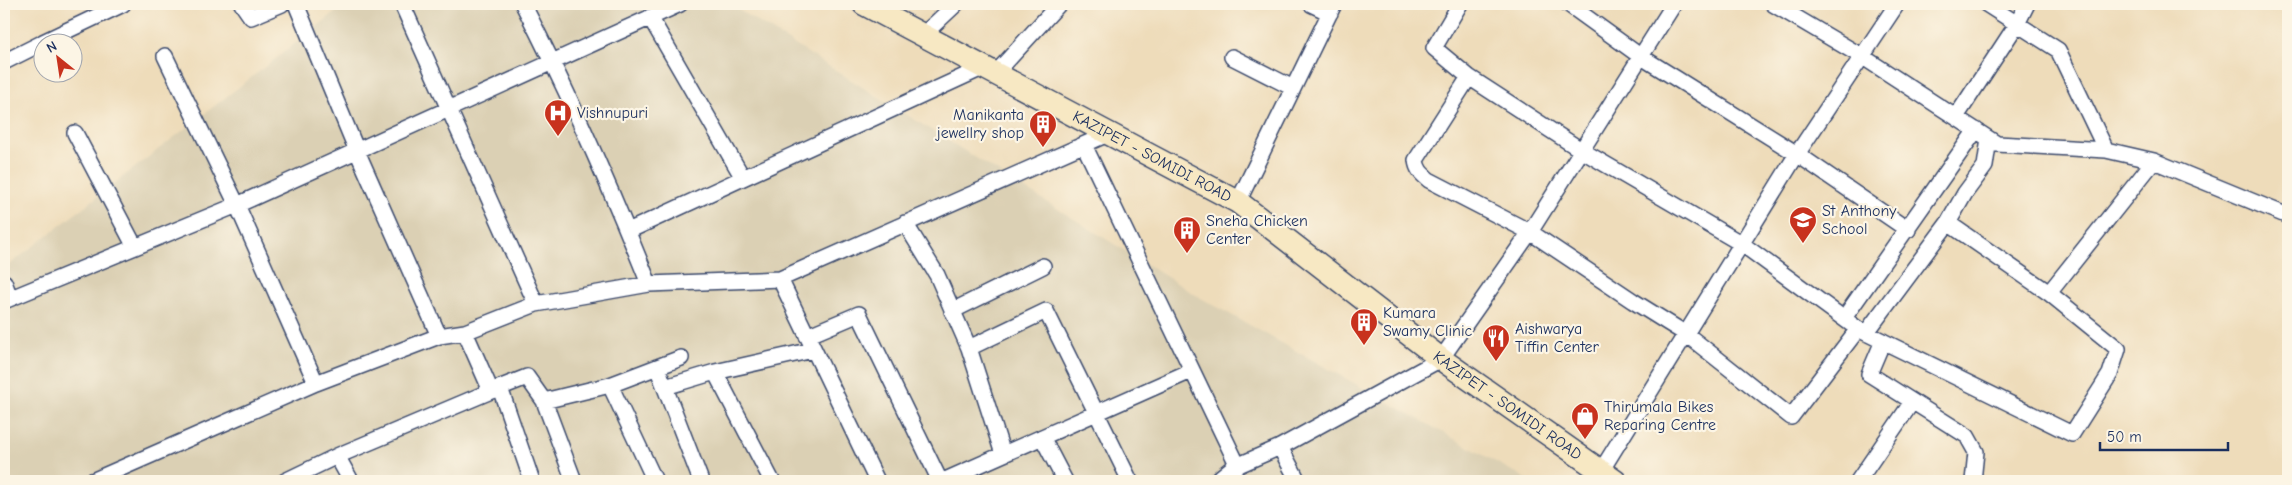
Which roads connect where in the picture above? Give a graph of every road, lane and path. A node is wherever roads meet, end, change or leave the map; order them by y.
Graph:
1 (123, 4) edge
2 (242, 4) edge
3 (282, 4) edge
4 (296, 4) edge
5 (402, 4) edge
6 (524, 4) edge
7 (680, 4) edge
8 (864, 4) edge
9 (956, 4) edge
10 (1059, 4) edge
11 (1311, 4) edge
12 (1460, 4) edge
13 (1568, 4) edge
14 (1674, 4) edge
15 (1773, 4) edge
16 (1897, 4) edge
17 (1986, 4) edge
18 (2027, 4) edge
19 (1332, 8) edge
20 (650, 17) junction
21 (2017, 24) junction
22 (66, 32) edge
23 (924, 34) junction
24 (32, 48) edge
25 (165, 56) dead end
26 (1640, 56) junction
27 (1232, 57) dead end
28 (1862, 58) junction
29 (4, 62) edge
30 (553, 62) junction
31 (988, 71) junction
32 (1469, 77) junction
33 (1293, 88) junction
34 (448, 108) junction
35 (1956, 118) junction
36 (1976, 130) junction
37 (75, 133) dead end
38 (1110, 133) junction
39 (1989, 139) junction
40 (1084, 146) junction
41 (1581, 150) junction
42 (2106, 150) junction
43 (357, 151) junction
44 (1798, 154) junction
45 (2154, 161) junction
46 (743, 178) junction
47 (1238, 202) junction
48 (237, 205) junction
49 (2288, 216) edge
50 (905, 224) junction
51 (1948, 224) junction
52 (1908, 230) junction
53 (628, 231) junction
54 (1530, 232) junction
55 (1742, 244) junction
56 (135, 248) junction
57 (1043, 266) dead end
58 (780, 279) junction
59 (4, 282) edge
60 (649, 284) junction
61 (2049, 293) junction
62 (7, 299) edge
63 (536, 304) junction
64 (952, 311) junction
65 (1844, 318) junction
66 (1862, 331) junction
67 (465, 332) junction
68 (1686, 334) junction
69 (439, 336) junction
70 (1883, 341) junction
71 (810, 343) junction
72 (969, 348) junction
73 (681, 358) dead end
74 (1442, 359) junction
75 (657, 367) junction
76 (1191, 371) junction
77 (715, 372) junction
78 (316, 383) junction
79 (610, 385) junction
80 (665, 387) junction
81 (496, 389) junction
82 (544, 401) junction
83 (1912, 402) junction
84 (1096, 413) junction
85 (1042, 437) junction
86 (1280, 447) junction
87 (1003, 454) junction
88 (337, 456) junction
89 (1236, 472) edge
90 (972, 476) edge
91 (1608, 476) edge
92 (92, 481) edge
93 (285, 481) edge
94 (351, 481) edge
95 (532, 481) edge
96 (574, 481) edge
97 (655, 481) edge
98 (701, 481) edge
99 (772, 481) edge
100 (877, 481) edge
101 (941, 481) edge
102 (1065, 481) edge
103 (1130, 481) edge
104 (1216, 481) edge
105 (1298, 481) edge
106 (1858, 481) edge
107 (1973, 481) edge

1 - 22 street
2 - 3 street
4 - 43 street
5 - 34 street
6 - 30 street
7 - 20 street
8 - 23 street, KAZIPET - SOMIDI ROAD
9 - 23 street
10 - 31 street
11 - 19 street
12 - 32 street
13 - 26 street
14 - 26 street
15 - 28 street
16 - 28 street
17 - 21 street
18 - 21 street
19 - 33 street
20 - 30 street
20 - 46 street
21 - 35 street
21 - 42 street
23 - 31 street, KAZIPET - SOMIDI ROAD
24 - 29 street
25 - 48 street
26 - 41 street
26 - 44 street
27 - 33 street
28 - 35 street
28 - 44 street
30 - 34 street
30 - 53 street
31 - 38 street, KAZIPET - SOMIDI ROAD
31 - 46 street
32 - 41 street
32 - 54 street
33 - 47 street
34 - 43 street
34 - 63 street
35 - 36 street
36 - 39 street
36 - 52 street
37 - 56 street
38 - 40 street
38 - 47 street, KAZIPET - SOMIDI ROAD
39 - 42 street
39 - 51 street
40 - 50 street
40 - 76 street
41 - 54 street
41 - 55 street
42 - 45 street
43 - 48 street
43 - 69 street
44 - 52 street
44 - 55 street
45 - 49 street
45 - 61 street
46 - 53 street
47 - 74 street, KAZIPET - SOMIDI ROAD
48 - 56 street
48 - 78 street
50 - 58 street
50 - 64 street
51 - 61 street
51 - 66 street
52 - 65 street
53 - 60 street
54 - 68 street
54 - 74 street
55 - 65 street
55 - 68 street
56 - 62 street
57 - 64 street
58 - 60 street
58 - 71 street
59 - 62 street
60 - 63 street
61 - 70 street
63 - 67 street
64 - 72 street
65 - 66 street
66 - 68 street
66 - 70 street
67 - 69 street
67 - 81 street
68 - 91 street
69 - 78 street
70 - 83 street
71 - 77 street
71 - 100 street
71 - 101 street
72 - 84 street
72 - 87 street
73 - 75 street
74 - 86 street
74 - 91 street, KAZIPET - SOMIDI ROAD
75 - 79 street
75 - 80 street
76 - 84 street
76 - 89 street
77 - 80 street
77 - 99 street
78 - 92 street
79 - 82 street
79 - 97 street
80 - 98 street
81 - 82 street
81 - 88 street
81 - 95 street
82 - 96 street
83 - 106 street
83 - 107 street
84 - 85 street
84 - 103 street
85 - 87 street
85 - 102 street
86 - 89 street
86 - 105 street
87 - 90 street
88 - 93 street
88 - 94 street
89 - 104 street
90 - 101 street

